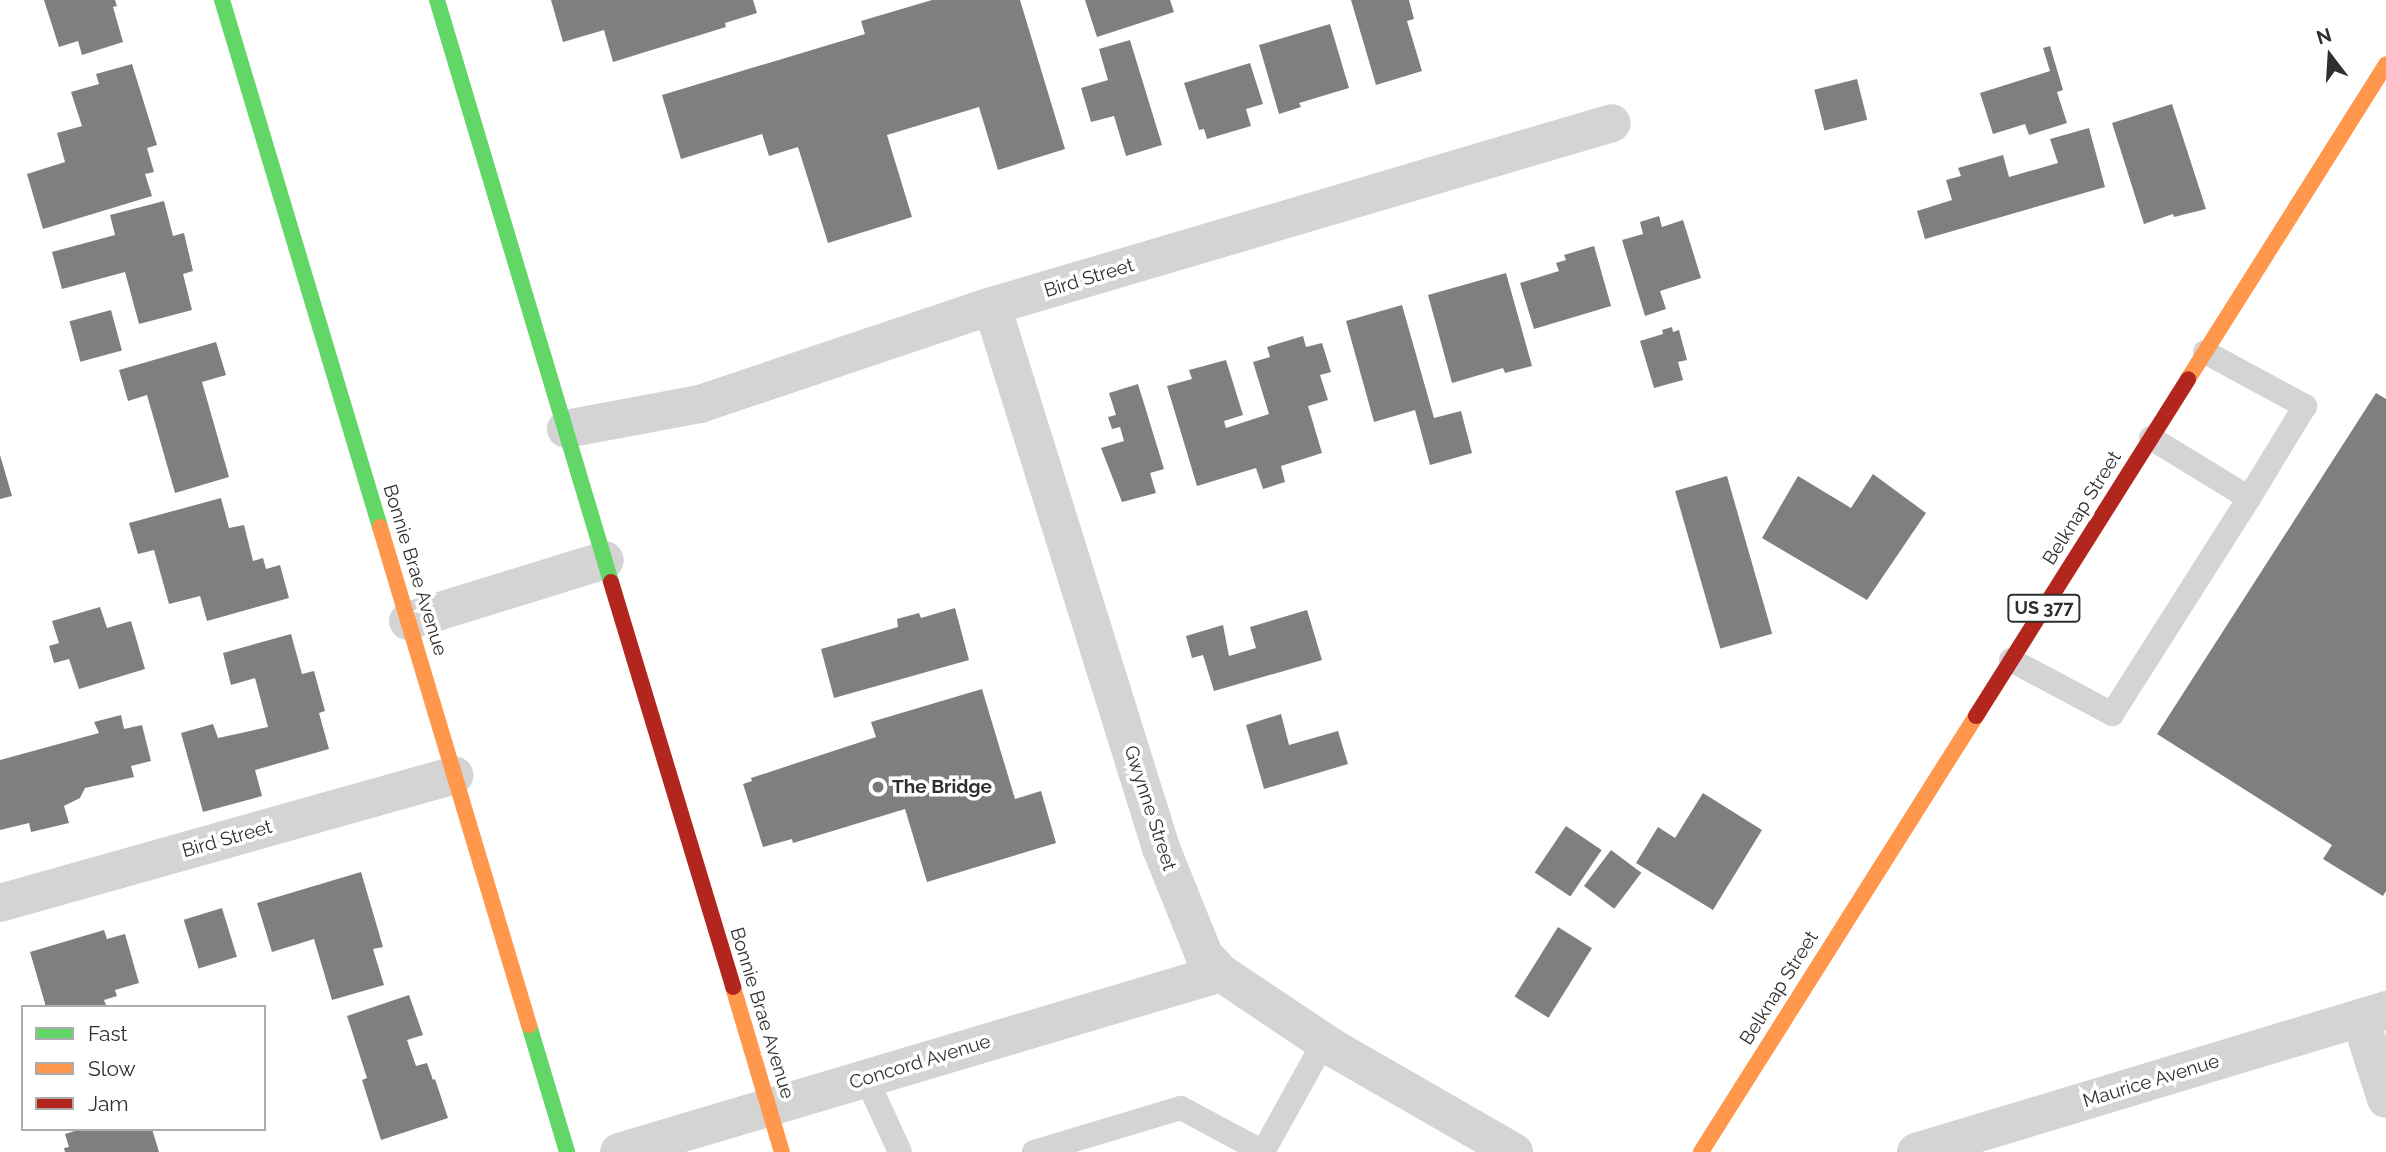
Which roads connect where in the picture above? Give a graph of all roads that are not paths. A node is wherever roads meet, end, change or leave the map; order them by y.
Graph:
1 (222, 0) edge
2 (437, 0) edge
3 (2386, 64) edge
4 (1612, 123) dead end
5 (992, 306) junction
6 (2205, 352) junction
7 (566, 429) junction
8 (2151, 438) junction
9 (2249, 498) junction
10 (605, 560) junction
11 (408, 621) junction
12 (2011, 660) junction
13 (454, 775) junction
14 (0, 903) edge
15 (1221, 973) junction
16 (2373, 1014) edge
17 (1324, 1042) junction
18 (866, 1078) junction
19 (2386, 1099) edge
20 (769, 1107) junction
21 (567, 1152) edge
22 (619, 1152) edge
23 (782, 1152) edge
24 (900, 1152) edge
25 (1034, 1152) edge
26 (1263, 1152) edge
27 (1514, 1152) edge
28 (1701, 1152) edge
29 (1916, 1152) edge

1 - 11 street, Bonnie Brae Avenue
2 - 7 street, Bonnie Brae Avenue
3 - 6 street, Belknap Street / US 377
4 - 5 street, Bird Street
5 - 7 street, Bird Street
5 - 15 street, Gwynne Street
6 - 8 street, Belknap Street / US 377
6 - 9 lane
7 - 10 street, Bonnie Brae Avenue
8 - 9 lane
8 - 12 street, Belknap Street / US 377
9 - 12 lane
10 - 11 street
10 - 20 street, Bonnie Brae Avenue
11 - 13 street, Bonnie Brae Avenue
12 - 28 street, Belknap Street / US 377
13 - 14 street, Bird Street
13 - 21 street, Bonnie Brae Avenue
15 - 17 street, Gwynne Street
15 - 18 street, Concord Avenue
16 - 19 street
16 - 29 street, Maurice Avenue
17 - 26 lane
17 - 27 street, Gwynne Street
18 - 20 street, Concord Avenue
18 - 24 lane
20 - 22 street, Concord Avenue
20 - 23 street, Bonnie Brae Avenue
25 - 26 lane

